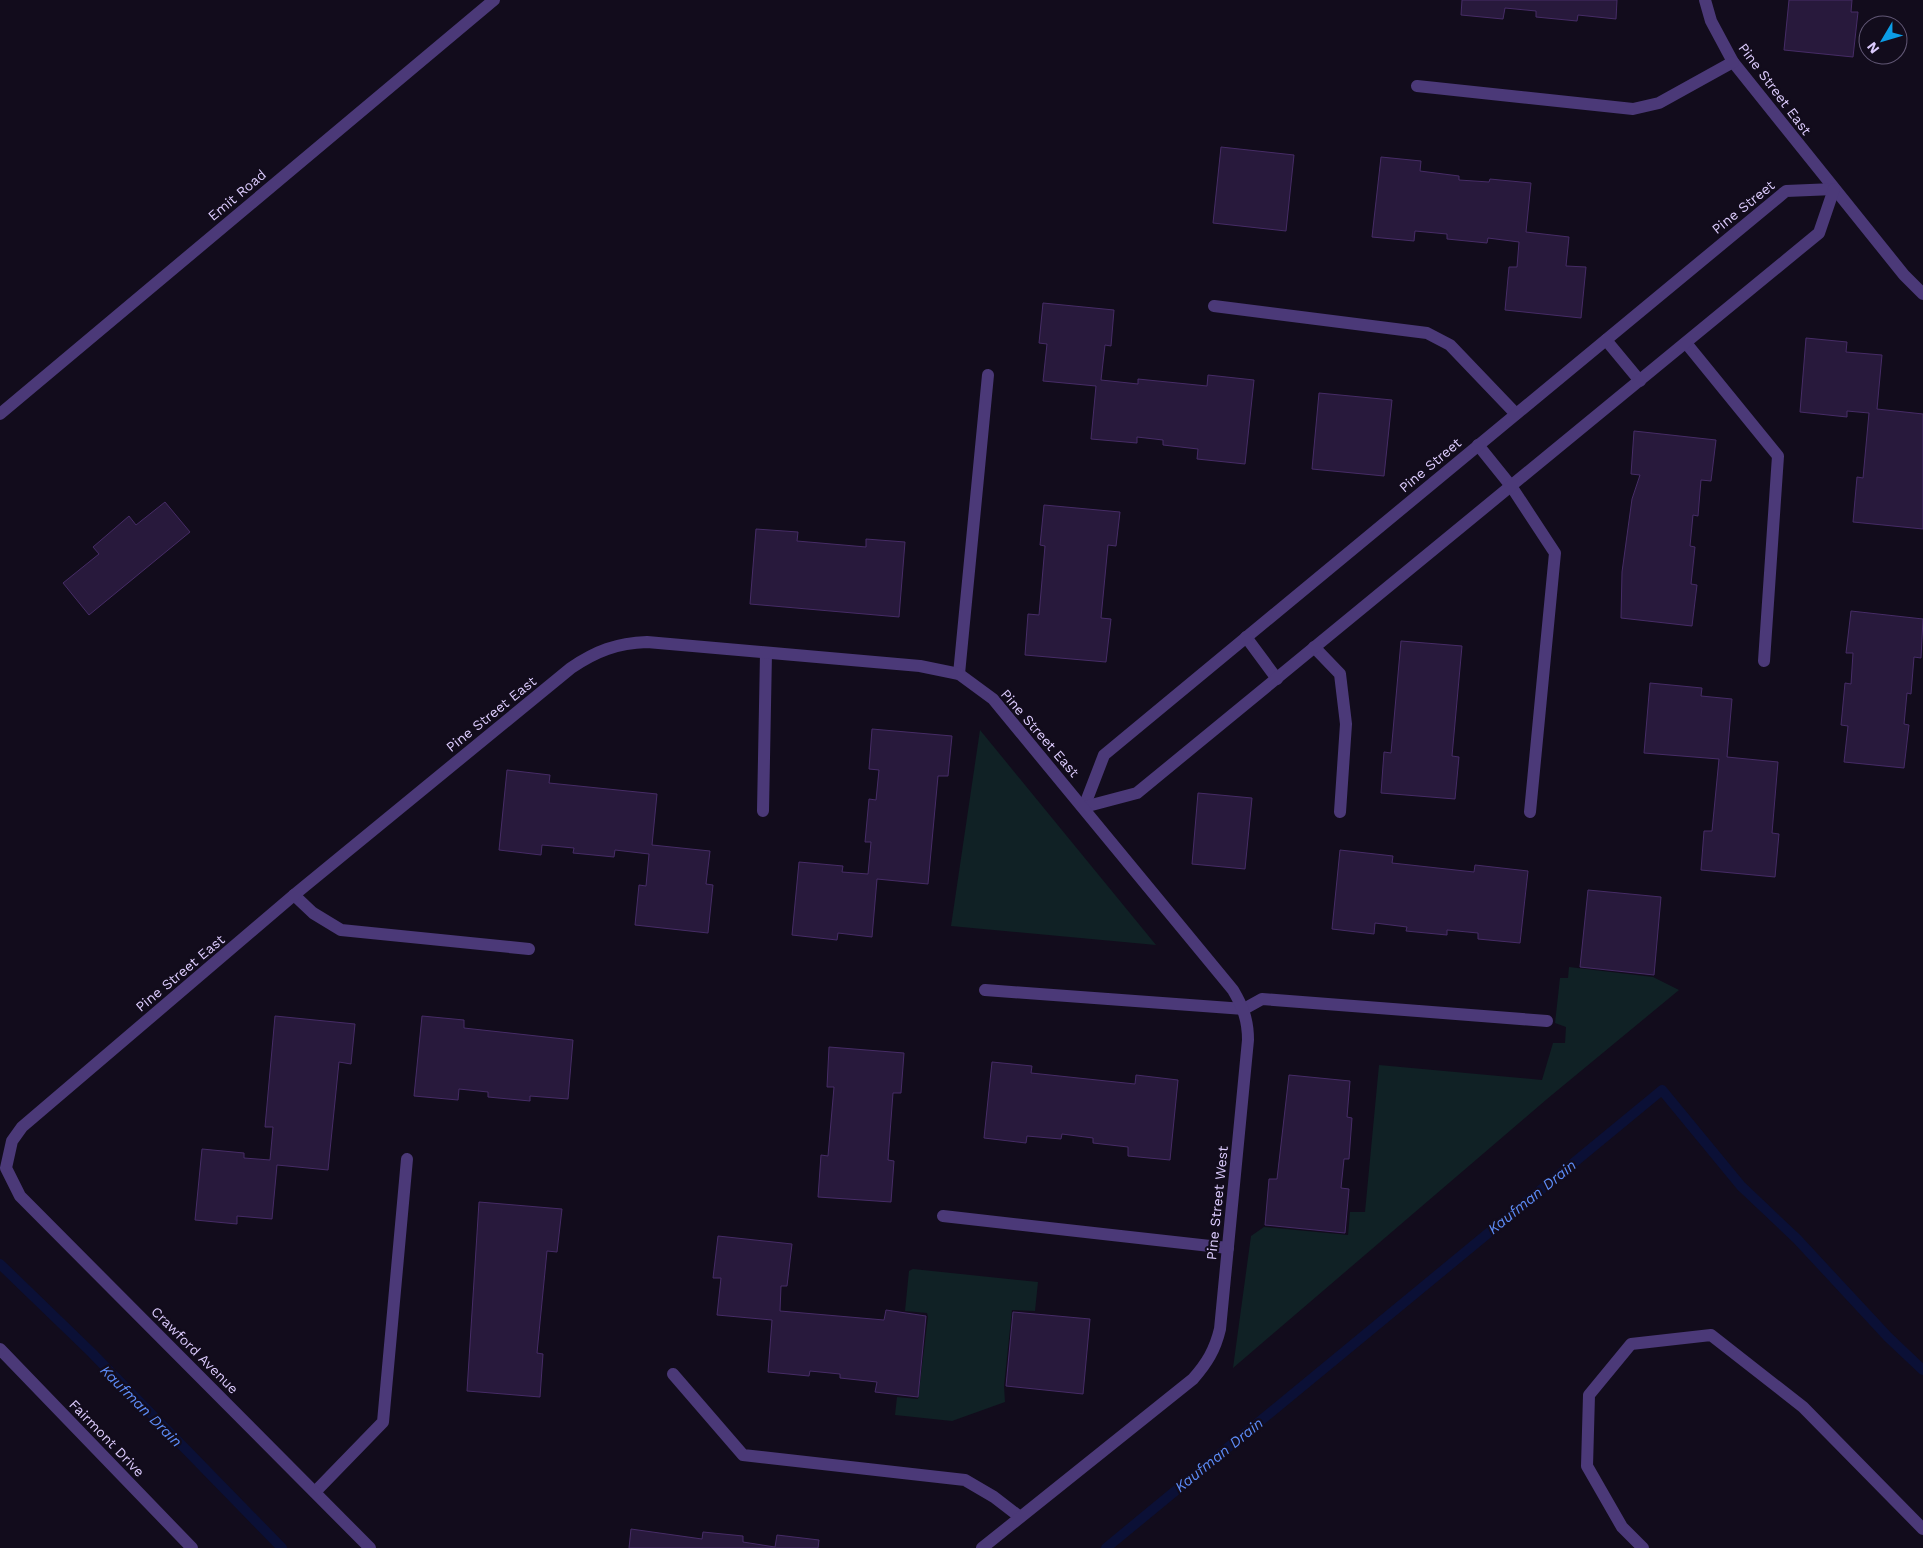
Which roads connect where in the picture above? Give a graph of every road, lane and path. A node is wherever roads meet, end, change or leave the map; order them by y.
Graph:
1 (494, 0) edge
2 (1705, 0) edge
3 (1733, 62) junction
4 (1417, 86) dead end
5 (1834, 188) junction
6 (1923, 294) edge
7 (1214, 306) dead end
8 (1606, 340) junction
9 (1686, 343) junction
10 (988, 375) dead end
11 (1640, 380) junction
12 (0, 414) edge
13 (1516, 414) junction
14 (1478, 445) junction
15 (1511, 486) junction
16 (1246, 637) junction
17 (1314, 648) junction
18 (766, 653) junction
19 (1764, 661) dead end
20 (959, 674) junction
21 (1276, 678) junction
22 (1084, 808) junction
23 (763, 811) dead end
24 (1340, 812) dead end
25 (1530, 812) dead end
26 (294, 894) junction
27 (529, 949) dead end
28 (984, 990) dead end
29 (1244, 1008) junction
30 (1547, 1022) dead end
31 (407, 1159) dead end
32 (6, 1168) joint
33 (943, 1216) dead end
34 (1228, 1248) junction
35 (0, 1349) edge
36 (672, 1374) dead end
37 (314, 1492) junction
38 (1020, 1517) junction
39 (1923, 1530) edge
40 (192, 1548) edge
41 (370, 1548) edge
42 (982, 1548) edge
43 (1643, 1548) edge

1 - 12 street, Emit Road
2 - 3 street, Pine Street East
3 - 4 street
3 - 5 street, Pine Street East
5 - 6 street
5 - 8 street, Pine Street
5 - 9 street
7 - 13 street
8 - 11 street
8 - 13 street, Pine Street
9 - 11 street
9 - 19 street
10 - 20 street
11 - 15 street
13 - 14 street, Pine Street
14 - 15 street
14 - 16 street, Pine Street
15 - 17 street
15 - 25 street
16 - 21 street
16 - 22 street, Pine Street
17 - 21 street
17 - 24 street
18 - 20 street, Pine Street East
18 - 23 street
18 - 26 street, Pine Street East
20 - 22 street, Pine Street East
21 - 22 street
22 - 29 street, Pine Street West
26 - 27 street
26 - 32 street, Pine Street East
28 - 29 street
29 - 30 street
29 - 34 street, Pine Street West
31 - 37 street
32 - 37 street, Crawford Avenue
33 - 34 street
34 - 38 street, Pine Street West
35 - 40 street, Fairmont Drive
36 - 38 street
37 - 41 street, Crawford Avenue
38 - 42 street, Pine Street West
39 - 43 street

